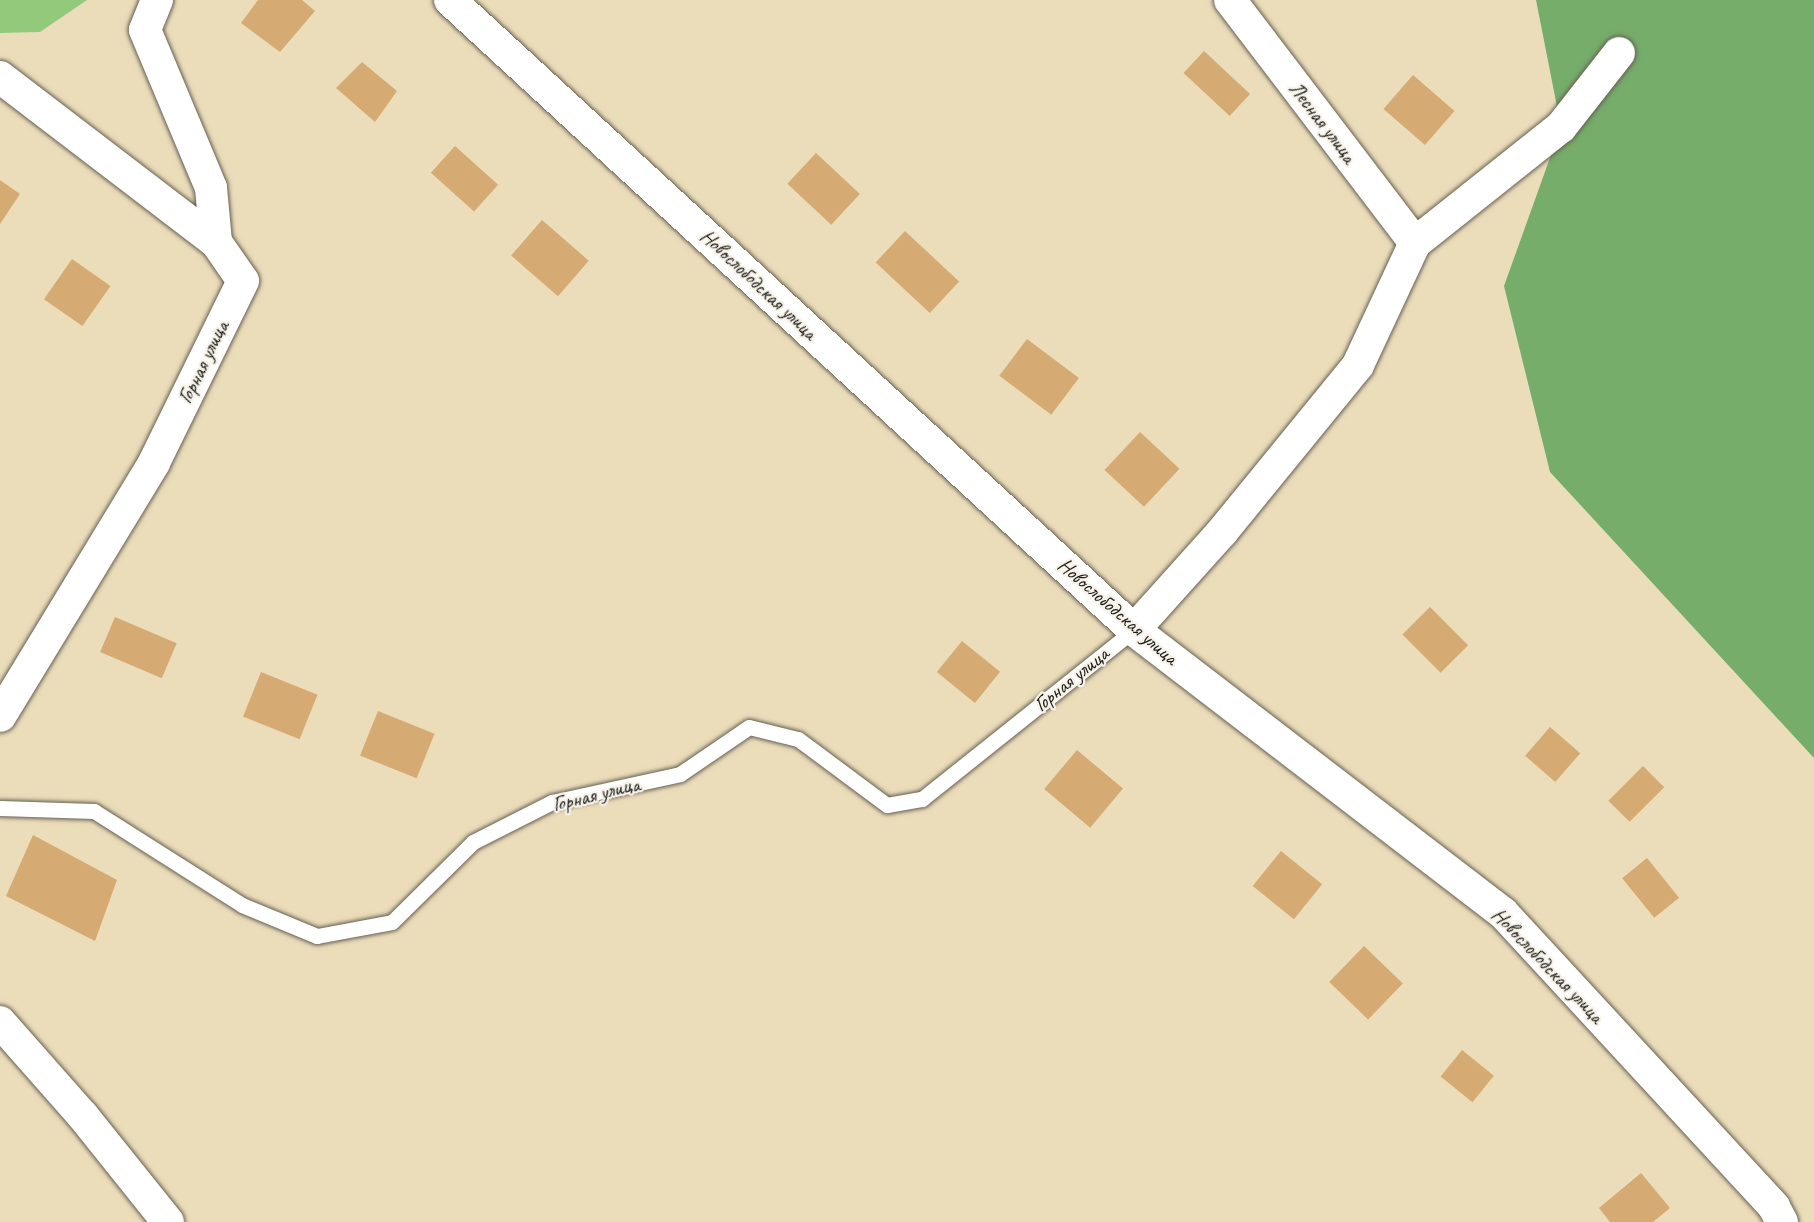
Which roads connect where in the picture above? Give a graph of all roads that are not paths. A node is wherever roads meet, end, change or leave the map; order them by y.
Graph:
1 (157, 0) edge
2 (450, 0) edge
3 (1230, 0) edge
4 (1619, 53) dead end
5 (0, 77) edge
6 (216, 242) junction
7 (1415, 243) junction
8 (1134, 630) junction
9 (0, 716) edge
10 (0, 808) edge
11 (0, 1022) edge
12 (168, 1222) edge
13 (1782, 1222) edge

1 - 6 street
2 - 8 street, Новослободская улица
3 - 7 street, Лесная улица
4 - 7 street
5 - 6 street, Горная улица
6 - 9 street, Горная улица
7 - 8 street
8 - 10 lane, Горная улица
8 - 13 street, Новослободская улица
11 - 12 street

